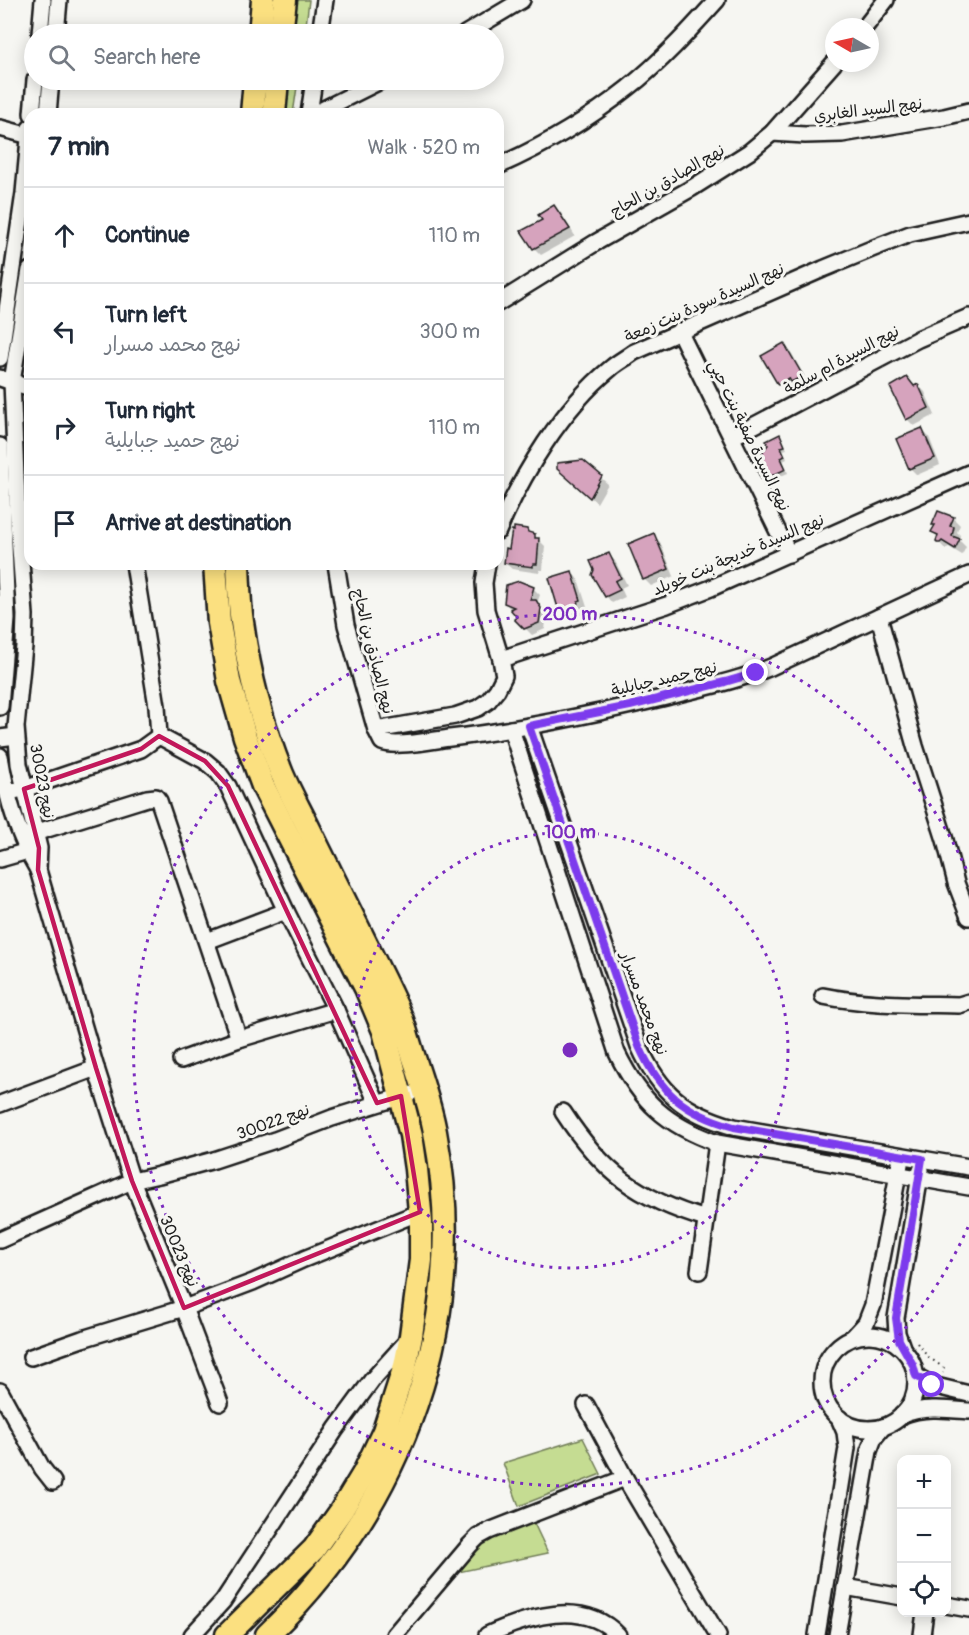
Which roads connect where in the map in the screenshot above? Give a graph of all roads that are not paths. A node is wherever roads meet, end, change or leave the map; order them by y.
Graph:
1 (43, 0) edge
2 (59, 0) edge
3 (263, 0) edge
4 (285, 0) edge
5 (325, 0) edge
6 (522, 0) edge
7 (717, 0) edge
8 (886, 0) edge
9 (872, 18) edge
10 (41, 24) edge
11 (57, 24) edge
12 (261, 24) edge
13 (282, 24) edge
14 (321, 24) edge
15 (482, 24) edge
16 (826, 72) edge
17 (34, 90) edge
18 (50, 90) edge
19 (254, 90) edge
20 (276, 90) edge
21 (313, 90) edge
22 (361, 90) edge
23 (33, 108) edge
24 (49, 108) edge
25 (253, 108) edge
26 (275, 108) edge
27 (312, 108) edge
28 (324, 108) edge
29 (969, 111) edge
30 (0, 128) edge
31 (24, 134) edge
32 (771, 134) junction
33 (504, 163) edge
34 (24, 193) edge
35 (969, 221) edge
36 (7, 258) edge
37 (24, 265) edge
38 (24, 296) edge
39 (504, 299) edge
40 (969, 317) edge
41 (679, 331) junction
42 (0, 358) edge
43 (6, 380) edge
44 (24, 386) edge
45 (732, 437) junction
46 (0, 446) edge
47 (969, 473) edge
48 (504, 517) edge
49 (789, 554) junction
50 (135, 570) edge
51 (215, 570) edge
52 (238, 570) edge
53 (337, 570) edge
54 (486, 570) edge
55 (969, 575) edge
56 (25, 615) junction
57 (879, 617) junction
58 (4, 620) edge
59 (501, 659) junction
60 (0, 707) edge
61 (529, 726) junction
62 (511, 729) junction
63 (376, 730) junction
64 (159, 735) junction
65 (16, 736) junction
66 (0, 738) edge
67 (385, 743) joint
68 (0, 756) edge
69 (24, 789) junction
70 (8, 792) junction
71 (31, 842) junction
72 (0, 859) edge
73 (286, 911) junction
74 (969, 917) edge
75 (207, 940) junction
76 (823, 996) dead end
77 (969, 1002) edge
78 (336, 1010) junction
79 (239, 1039) junction
80 (181, 1060) dead end
81 (96, 1068) junction
82 (424, 1090) junction
83 (401, 1096) junction
84 (376, 1103) junction
85 (0, 1104) edge
86 (563, 1112) dead end
87 (717, 1143) junction
88 (902, 1155) junction
89 (922, 1159) junction
90 (969, 1167) edge
91 (898, 1174) junction
92 (919, 1178) junction
93 (132, 1181) junction
94 (969, 1187) edge
95 (420, 1212) junction
96 (706, 1219) junction
97 (0, 1240) edge
98 (699, 1271) dead end
99 (184, 1308) junction
100 (411, 1336) junction
101 (853, 1337) junction
102 (902, 1347) junction
103 (31, 1357) dead end
104 (916, 1376) junction
105 (0, 1391) edge
106 (969, 1394) edge
107 (220, 1403) dead end
108 (585, 1406) dead end
109 (968, 1412) edge
110 (902, 1416) junction
111 (838, 1418) junction
112 (884, 1427) junction
113 (626, 1478) junction
114 (53, 1482) dead end
115 (845, 1587) junction
116 (897, 1596) edge
117 (951, 1606) edge
118 (969, 1609) edge
119 (924, 1617) edge
120 (192, 1635) edge
121 (227, 1635) edge
122 (267, 1635) edge
123 (394, 1635) edge
124 (488, 1635) edge
125 (618, 1635) edge
126 (718, 1635) edge
127 (817, 1635) edge
128 (837, 1635) edge
129 (922, 1635) edge

1 - 10 street
2 - 11 street
3 - 12 highway
4 - 13 highway
5 - 14 street
6 - 15 street
7 - 33 street
8 - 9 street
16 - 32 street, نهج الصادق بن الحاج
17 - 23 street
18 - 24 street
19 - 25 highway
20 - 26 highway
21 - 27 street
22 - 28 street
29 - 32 street, نهج السيد الغابري
30 - 31 street
32 - 39 street, نهج الصادق بن الحاج
34 - 36 street
35 - 41 street, نهج السيدة سودة بنت زمعة
36 - 37 street
36 - 42 street
38 - 43 street, نهج 30023
40 - 45 street, نهج السيدة ام سلمة
41 - 45 street, نهج السيدة صفية بنت حيي
41 - 48 street, نهج السيدة سودة بنت زمعة
43 - 44 street
43 - 56 street, نهج 30023
45 - 49 street, نهج السيدة صفية بنت حيي
46 - 58 street
47 - 49 street, نهج السيدة خديجة بنت خويلد
49 - 59 street, نهج السيدة خديجة بنت خويلد
50 - 64 street
51 - 83 highway
52 - 82 highway
53 - 63 street, نهج الصادق بن الحاج
54 - 59 street
55 - 57 street, نهج حميد جبايلية
56 - 58 street
56 - 65 street, نهج 30023
57 - 61 street, نهج حميد جبايلية
57 - 74 street
58 - 60 street
59 - 63 street
61 - 62 street, نهج حميد جبايلية
61 - 88 street, نهج محمد مسرار
62 - 67 street, نهج حميد جبايلية
62 - 87 street
63 - 67 street, نهج الصادق بن الحاج
64 - 69 street
64 - 73 street
65 - 66 street
65 - 69 street, نهج 30023
68 - 70 street, نهج 30023
69 - 70 street
69 - 71 street, نهج 30023
70 - 71 street, نهج 30023
71 - 72 street
71 - 75 street
71 - 81 street, نهج 30023
73 - 75 street
73 - 78 street
75 - 79 street
76 - 77 street
78 - 79 street
78 - 84 street
79 - 80 street
81 - 85 street
81 - 93 street, نهج 30023
82 - 83 street, نهج 30022
82 - 122 highway
83 - 84 street, نهج 30022
83 - 95 highway
84 - 93 street, نهج 30022
86 - 96 street
87 - 91 street
87 - 96 street
88 - 89 street, نهج محمد مسرار
88 - 91 street
89 - 90 street, نهج محمد مسرار
89 - 92 street
91 - 92 street
91 - 101 street
92 - 94 street
92 - 102 street
93 - 97 street, نهج 30022
93 - 99 street, نهج 30023
95 - 99 street
95 - 100 highway
96 - 98 street
99 - 103 street
99 - 107 street, نهج 30023
100 - 120 street
100 - 121 highway
101 - 102 street
101 - 111 street
102 - 104 street
104 - 106 street
104 - 110 street
105 - 114 street
108 - 113 street
109 - 110 street
110 - 112 street
111 - 112 street
111 - 127 street
112 - 115 street
113 - 123 street
113 - 126 street
115 - 116 street
115 - 128 street
117 - 118 street
119 - 129 street
124 - 125 street

